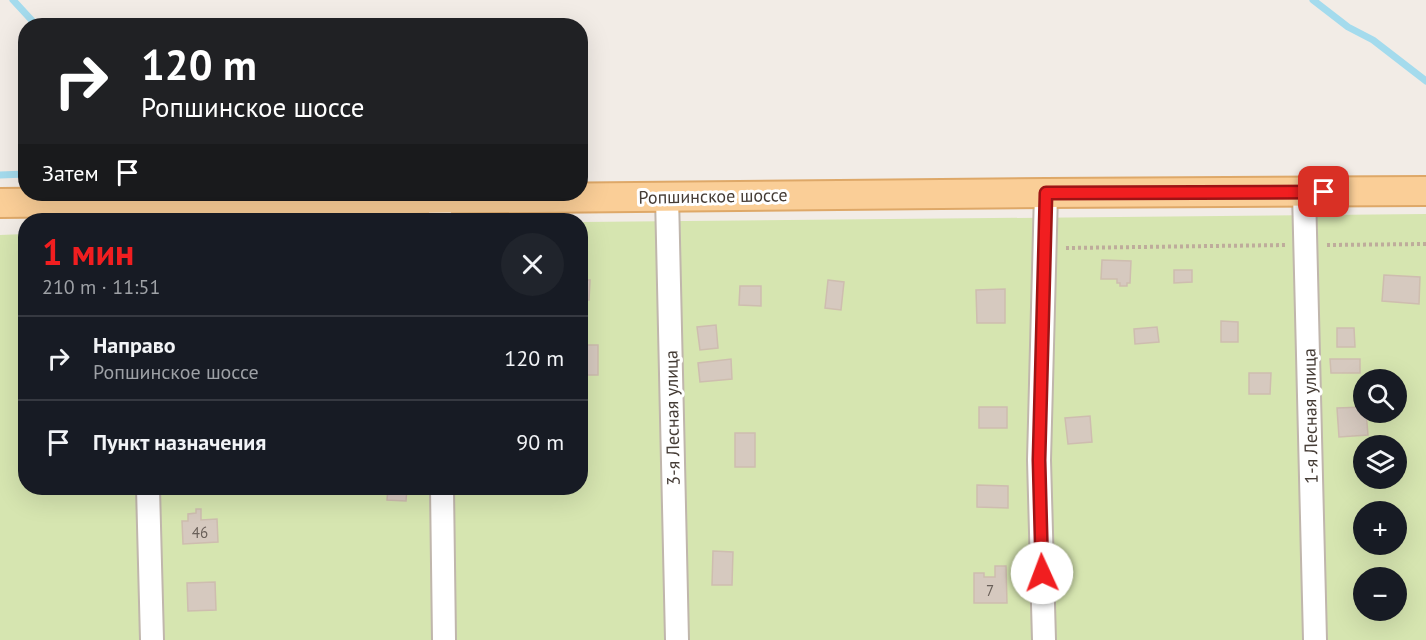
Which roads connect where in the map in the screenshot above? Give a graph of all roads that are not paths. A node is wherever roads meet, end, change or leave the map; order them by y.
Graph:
1 (1426, 191) edge
2 (1304, 192) junction
3 (1046, 193) junction
4 (667, 196) junction
5 (586, 201) edge
6 (588, 201) edge
7 (0, 203) edge
8 (440, 210) edge
9 (141, 211) edge
10 (148, 495) edge
11 (442, 495) edge
12 (152, 640) edge
13 (444, 640) edge
14 (677, 640) edge
15 (1044, 640) edge
16 (1316, 640) edge

1 - 2 main road, Ропшинское шоссе
2 - 3 main road, Ропшинское шоссе
2 - 16 street, 1-я Лесная улица
3 - 4 main road, Ропшинское шоссе
3 - 15 street
4 - 6 main road, Ропшинское шоссе
4 - 14 street, 3-я Лесная улица
5 - 8 main road, Ропшинское шоссе
7 - 9 main road, Ропшинское шоссе
8 - 9 main road, Ропшинское шоссе
10 - 12 street
11 - 13 street

